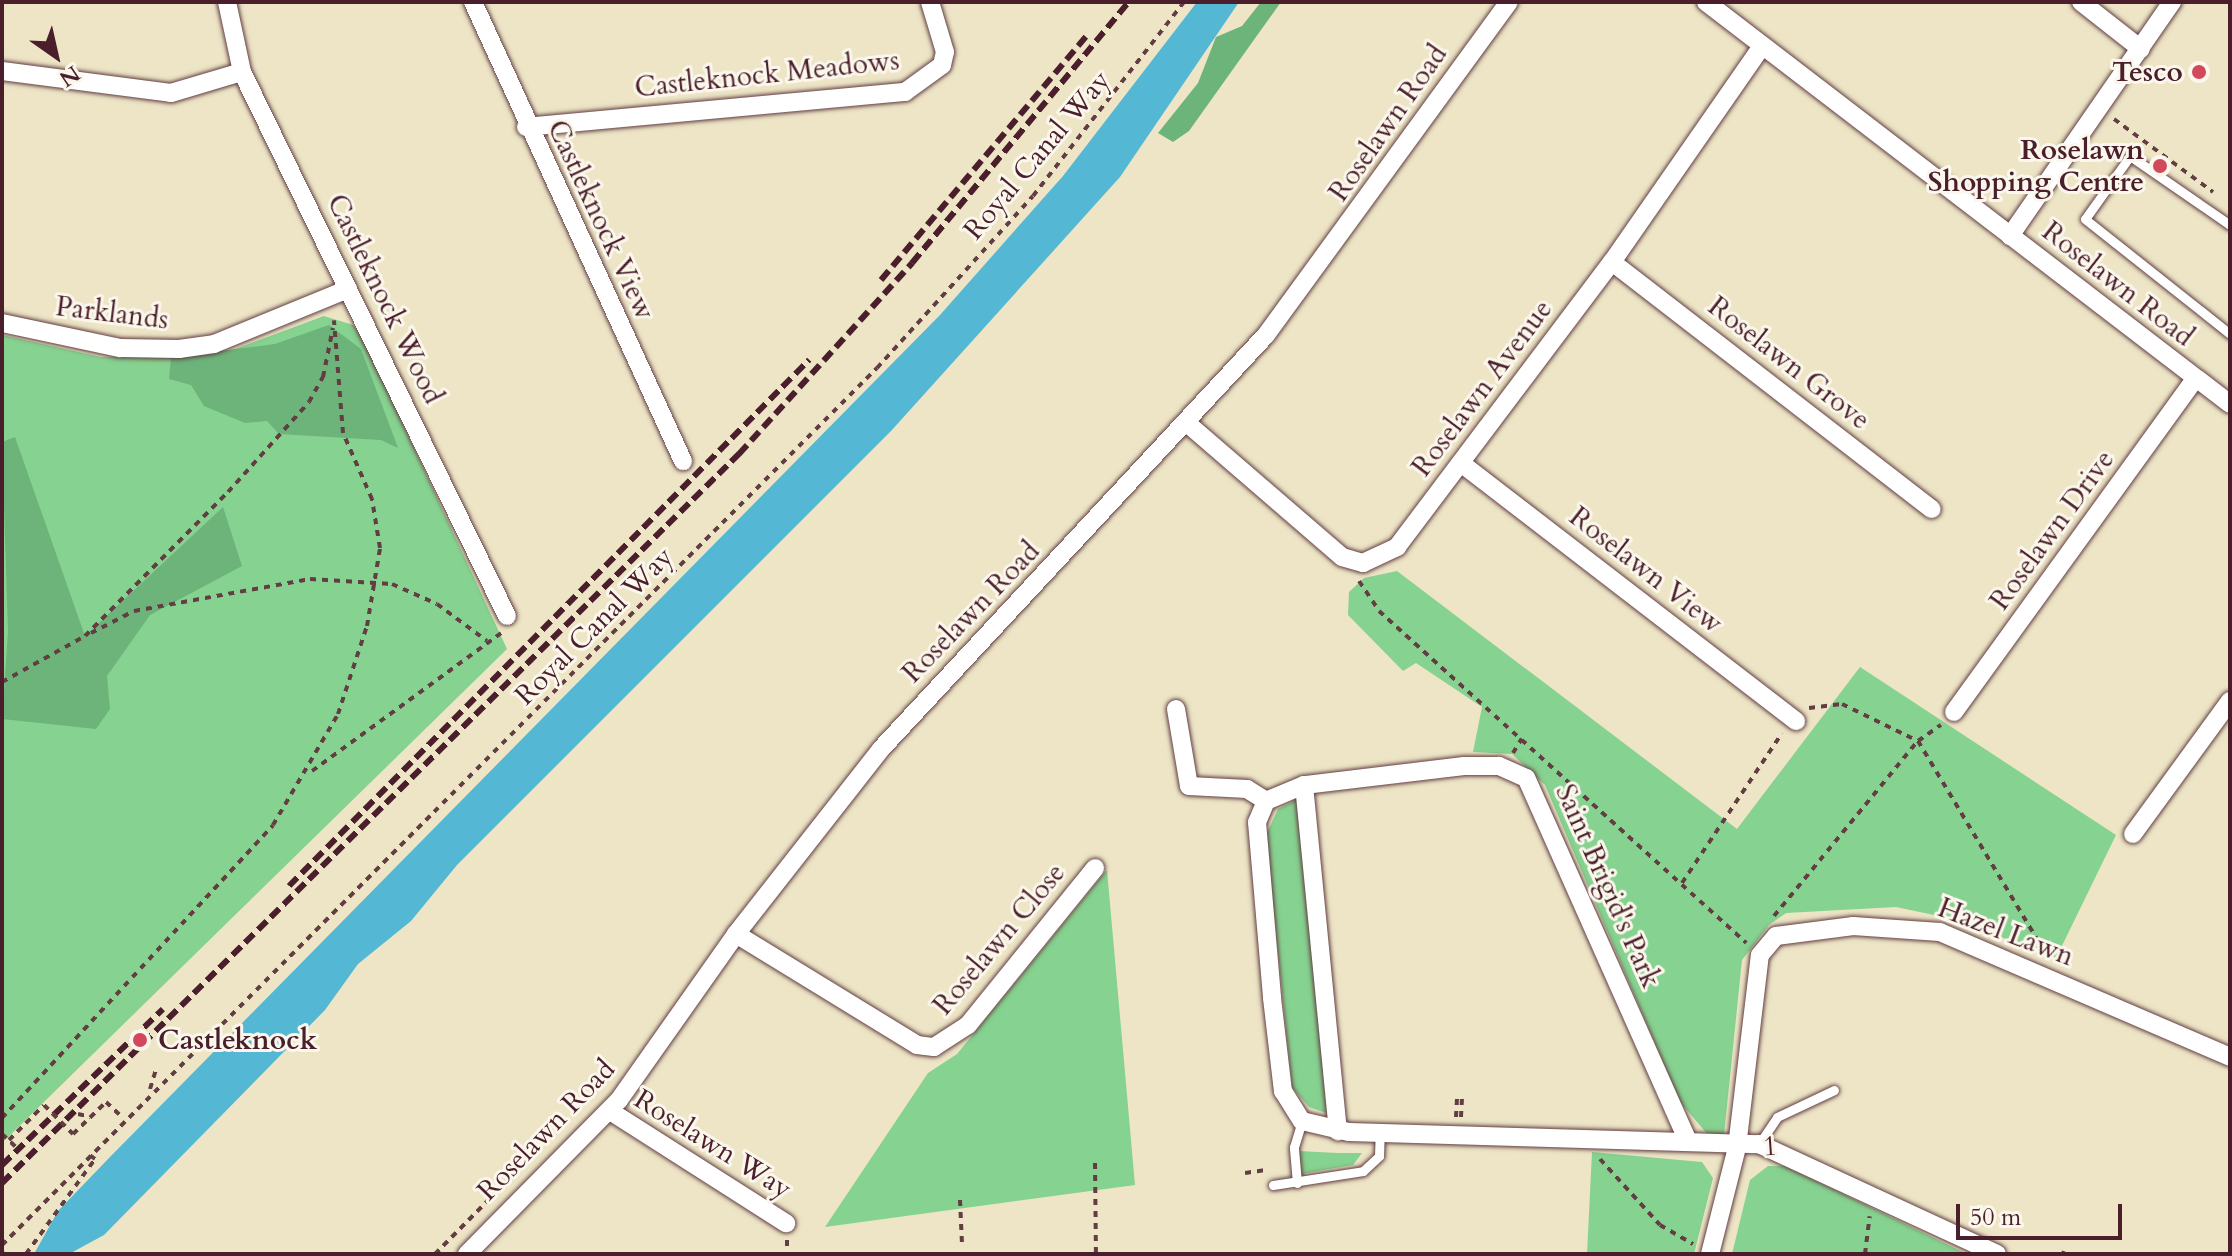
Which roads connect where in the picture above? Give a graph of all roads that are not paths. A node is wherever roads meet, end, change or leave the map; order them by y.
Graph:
1 (227, 2) edge
2 (473, 2) edge
3 (930, 2) edge
4 (1509, 2) edge
5 (1706, 2) edge
6 (2081, 2) edge
7 (2172, 2) edge
8 (1762, 46) junction
9 (2141, 49) junction
10 (2, 71) edge
11 (242, 72) junction
12 (526, 127) junction
13 (2230, 225) edge
14 (2010, 236) junction
15 (1612, 262) junction
16 (348, 289) junction
17 (2, 323) edge
18 (2230, 334) edge
19 (2195, 379) junction
20 (2230, 404) edge
21 (1188, 424) junction
22 (683, 461) dead end
23 (1461, 463) junction
24 (1932, 509) dead end
25 (507, 616) road end
26 (2230, 701) edge
27 (1176, 709) dead end
28 (1954, 712) road end
29 (1796, 721) road end
30 (1304, 785) junction
31 (1266, 801) junction
32 (2133, 834) dead end
33 (1095, 868) dead end
34 (736, 934) junction
35 (2230, 1057) edge
36 (1834, 1090) dead end
37 (610, 1111) junction
38 (1302, 1121) junction
39 (1338, 1131) junction
40 (1380, 1132) junction
41 (1687, 1139) junction
42 (1759, 1144) junction
43 (1737, 1147) junction
44 (1297, 1183) junction
45 (1273, 1185) dead end
46 (786, 1223) dead end
47 (1710, 1253) edge
48 (467, 1254) edge
49 (1997, 1254) edge

1 - 11 street, Castleknock Wood
2 - 12 street, Castleknock View
3 - 12 street, Castleknock Meadows
4 - 21 street, Roselawn Road
5 - 8 street, Roselawn Road
6 - 9 street
7 - 9 street
8 - 14 street, Roselawn Road
8 - 15 street, Roselawn Avenue
9 - 14 street
10 - 11 street
11 - 16 street, Castleknock Wood
12 - 22 street, Castleknock View
13 - 18 lane
14 - 19 street, Roselawn Road
15 - 23 street, Roselawn Avenue
15 - 24 street, Roselawn Grove
16 - 17 street, Parklands
16 - 25 street, Castleknock Wood
19 - 20 street, Roselawn Road
19 - 28 street, Roselawn Drive
21 - 23 street, Roselawn Avenue
21 - 34 street, Roselawn Road
23 - 29 street, Roselawn View
26 - 32 street
27 - 31 street
30 - 31 street, Saint Brigid's Park
30 - 39 street
30 - 41 street, Saint Brigid's Park
31 - 38 street
33 - 34 street, Roselawn Close
34 - 37 street, Roselawn Road
35 - 43 street, Hazel Lawn
36 - 42 lane
37 - 46 street, Roselawn Way
37 - 48 street, Roselawn Road
38 - 39 street
38 - 44 lane
39 - 40 street
40 - 41 street
40 - 44 lane
41 - 43 street
42 - 43 street
42 - 49 street
43 - 47 street
44 - 45 lane

